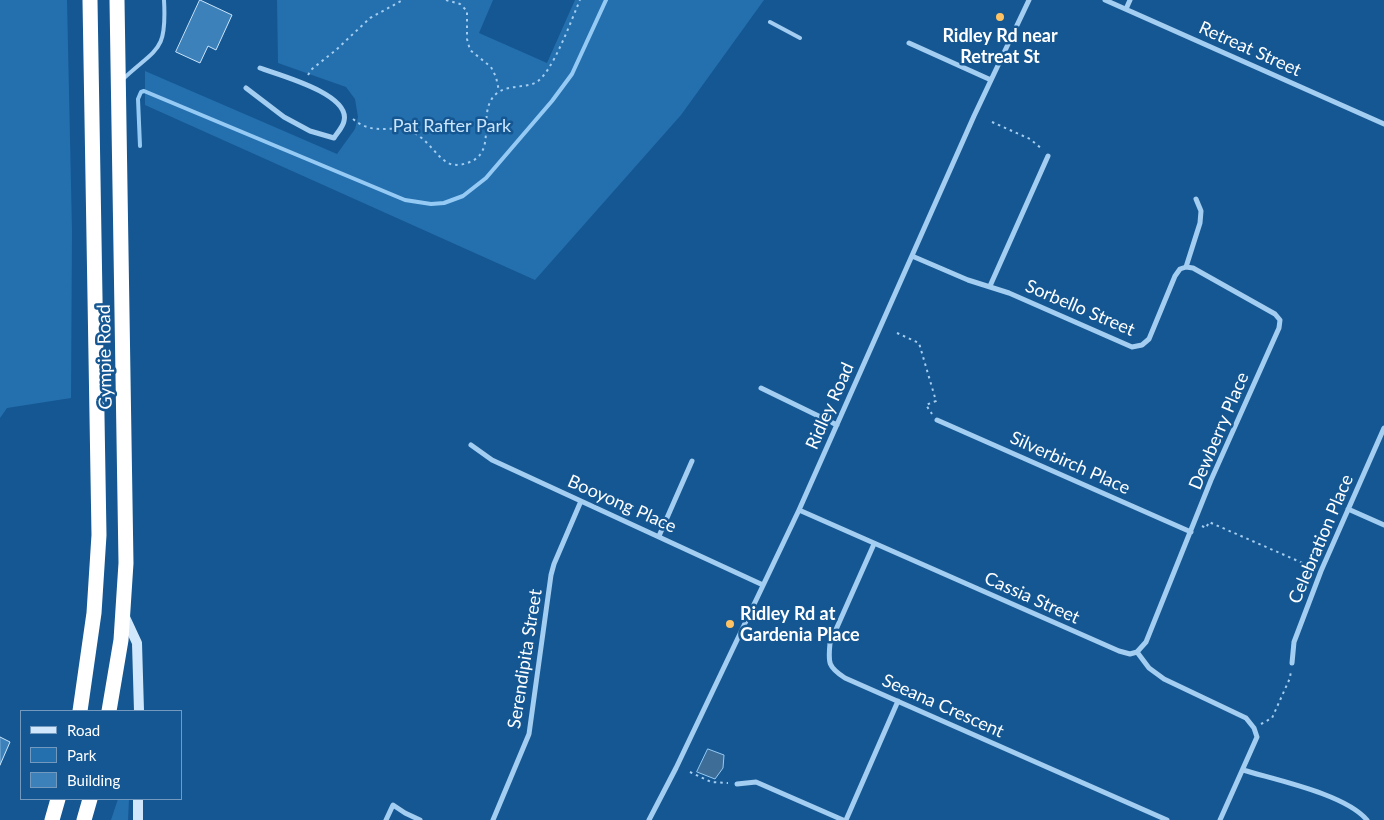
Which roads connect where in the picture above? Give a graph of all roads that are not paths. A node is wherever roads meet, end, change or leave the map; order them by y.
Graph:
1 (90, 0) edge
2 (117, 0) edge
3 (164, 0) edge
4 (1029, 0) edge
5 (1105, 0) edge
6 (1130, 0) edge
7 (1126, 9) junction
8 (770, 22) dead end
9 (800, 38) dead end
10 (909, 43) dead end
11 (260, 68) dead end
12 (991, 80) junction
13 (118, 83) junction
14 (246, 88) dead end
15 (1384, 124) edge
16 (1048, 156) road end
17 (1196, 199) dead end
18 (912, 256) junction
19 (1186, 267) junction
20 (990, 286) junction
21 (761, 388) dead end
22 (937, 420) road end
23 (837, 425) junction
24 (1384, 428) edge
25 (471, 445) dead end
26 (692, 461) dead end
27 (582, 501) junction
28 (799, 510) junction
29 (1348, 510) junction
30 (1384, 525) edge
31 (1191, 532) junction
32 (659, 536) junction
33 (874, 544) junction
34 (763, 585) junction
35 (123, 614) junction
36 (1137, 652) junction
37 (1292, 664) road end
38 (898, 701) junction
39 (80, 710) edge
40 (109, 710) edge
41 (138, 710) edge
42 (1243, 770) junction
43 (737, 784) road end
44 (58, 800) edge
45 (90, 800) edge
46 (138, 800) edge
47 (52, 820) edge
48 (84, 820) edge
49 (138, 820) edge
50 (386, 820) edge
51 (420, 820) edge
52 (493, 820) edge
53 (649, 820) edge
54 (845, 820) edge
55 (1168, 820) edge
56 (1220, 820) edge
57 (1366, 820) edge

1 - 39 highway, Gympie Road
2 - 13 highway, Gympie Road
3 - 13 lane
4 - 12 street, Ridley Road
5 - 7 street, Retreat Street
6 - 7 street
7 - 15 street, Retreat Street
8 - 9 lane
10 - 12 street
11 - 14 street
12 - 18 street, Ridley Road
13 - 35 highway, Gympie Road
16 - 20 street
17 - 19 street, Sorbello Street
18 - 20 street, Sorbello Street
18 - 23 street, Ridley Road
19 - 20 street, Sorbello Street
19 - 31 street, Dewberry Place
21 - 23 street
22 - 31 street, Silverbirch Place
23 - 28 street, Ridley Road
24 - 29 street, Celebration Place
25 - 27 street, Booyong Place
26 - 32 street
27 - 32 street, Booyong Place
27 - 52 street, Serendipita Street
28 - 33 street, Cassia Street
28 - 34 street, Ridley Road
29 - 30 street
29 - 37 street, Celebration Place
31 - 36 street, Dewberry Place
32 - 34 street, Booyong Place
33 - 36 street, Cassia Street
33 - 38 street, Seeana Crescent
34 - 53 street, Ridley Road
35 - 40 highway
35 - 41 main road, Gympie Road
36 - 42 street
38 - 54 street
38 - 55 street, Seeana Crescent
42 - 56 street
42 - 57 street
43 - 54 street
44 - 47 highway
45 - 48 highway
46 - 49 main road
50 - 51 street

